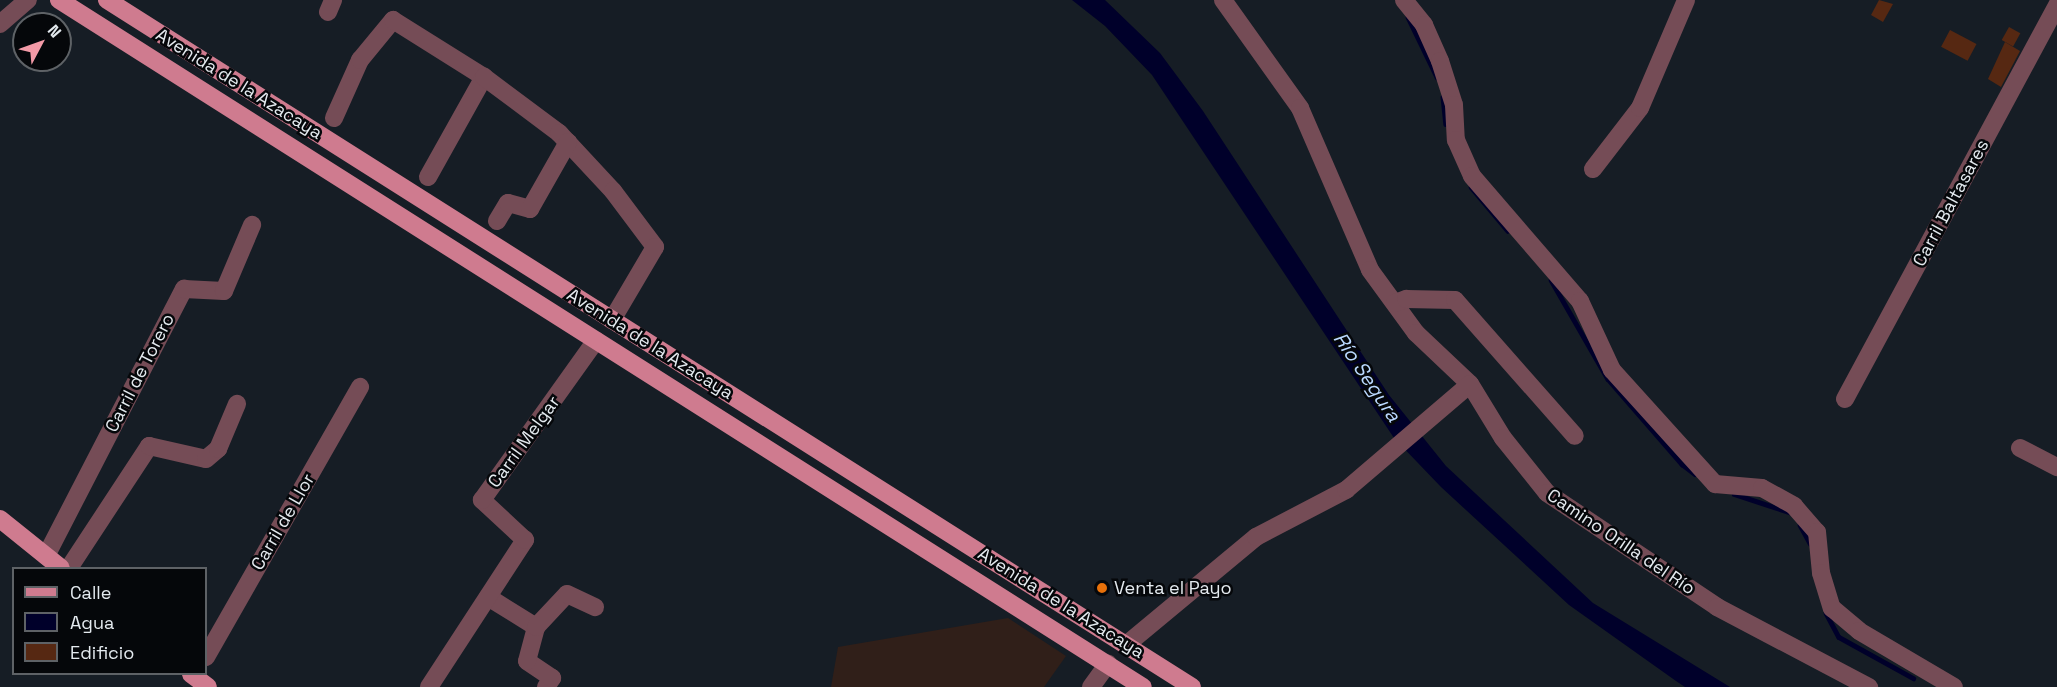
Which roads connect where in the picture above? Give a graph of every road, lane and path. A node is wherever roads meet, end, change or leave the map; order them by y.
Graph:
1 (28, 0) edge
2 (59, 0) edge
3 (107, 0) edge
4 (1223, 0) edge
5 (1404, 0) edge
6 (1686, 0) edge
7 (2057, 6) edge
8 (0, 24) edge
9 (484, 77) junction
10 (334, 118) dead end
11 (568, 142) junction
12 (1593, 168) dead end
13 (428, 177) dead end
14 (497, 221) dead end
15 (252, 225) dead end
16 (1395, 303) junction
17 (612, 320) junction
18 (596, 340) junction
19 (1470, 384) junction
20 (360, 387) dead end
21 (1845, 399) dead end
22 (237, 404) dead end
23 (1575, 436) dead end
24 (2020, 448) dead end
25 (2057, 467) edge
26 (0, 519) edge
27 (45, 556) junction
28 (60, 567) edge
29 (70, 567) edge
30 (488, 597) junction
31 (595, 607) dead end
32 (536, 627) junction
33 (1126, 645) junction
34 (207, 655) edge
35 (1108, 664) junction
36 (1934, 682) edge
37 (429, 687) edge
38 (546, 687) edge
39 (1091, 687) edge
40 (1143, 687) edge
41 (1192, 687) edge
42 (1869, 687) edge
43 (1954, 687) edge

1 - 8 street
2 - 18 main road, Avenida de la Azacaya
3 - 17 main road, Avenida de la Azacaya
4 - 16 street, Camino Orilla del Río
5 - 36 street
6 - 12 street
7 - 21 street, Carril Baltasares
9 - 10 street
9 - 11 street
9 - 13 street
11 - 14 street
11 - 17 street
15 - 27 street, Carril de Torero
16 - 19 street, Camino Orilla del Río
16 - 23 street
17 - 33 main road, Avenida de la Azacaya
18 - 30 street, Carril Melgar
18 - 35 main road, Avenida de la Azacaya
19 - 33 street
19 - 42 street, Camino Orilla del Río
20 - 34 street, Carril de Llor
22 - 29 street
24 - 25 street
26 - 27 main road
27 - 28 main road
30 - 32 street
30 - 37 street, Carril Melgar
31 - 32 street
32 - 38 street
33 - 41 main road, Avenida de la Azacaya
35 - 39 street
35 - 40 main road, Avenida de la Azacaya
36 - 43 street

